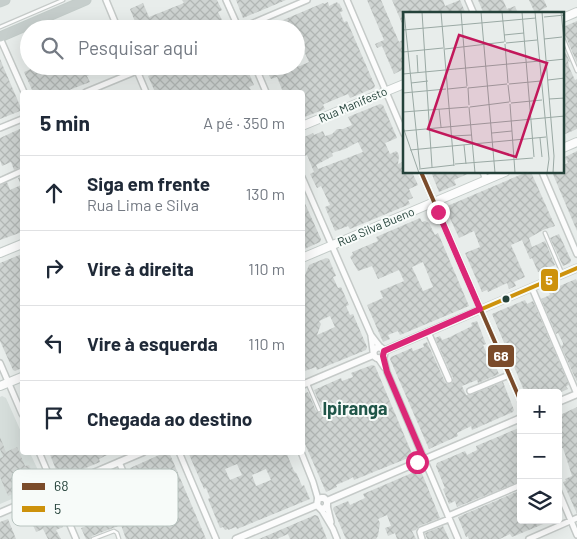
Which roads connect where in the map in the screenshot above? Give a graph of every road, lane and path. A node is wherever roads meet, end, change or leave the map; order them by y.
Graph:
1 (5, 0) edge
2 (63, 0) edge
3 (86, 0) edge
4 (106, 0) edge
5 (226, 0) edge
6 (307, 0) edge
7 (347, 0) edge
8 (468, 0) edge
9 (0, 2) edge
10 (473, 12) edge
11 (577, 12) edge
12 (564, 18) edge
13 (41, 20) edge
14 (114, 20) edge
15 (235, 20) edge
16 (260, 20) edge
17 (0, 27) edge
18 (20, 29) edge
19 (0, 38) edge
20 (564, 40) edge
21 (577, 71) edge
22 (123, 75) edge
23 (139, 75) edge
24 (259, 75) edge
25 (403, 84) edge
26 (23, 90) edge
27 (90, 90) edge
28 (145, 90) edge
29 (265, 90) edge
30 (386, 91) junction
31 (20, 120) edge
32 (305, 125) edge
33 (0, 128) edge
34 (403, 132) edge
35 (577, 142) edge
36 (564, 148) edge
37 (20, 172) edge
38 (422, 174) edge
39 (543, 174) edge
40 (485, 176) edge
41 (0, 181) edge
42 (305, 184) edge
43 (434, 203) junction
44 (546, 233) dead end
45 (20, 245) edge
46 (333, 245) junction
47 (0, 253) edge
48 (577, 254) edge
49 (305, 257) edge
50 (577, 268) edge
51 (563, 274) junction
52 (532, 288) junction
53 (480, 309) junction
54 (428, 332) junction
55 (379, 353) junction
56 (0, 362) edge
57 (509, 374) junction
58 (20, 378) edge
59 (449, 380) dead end
60 (8, 382) junction
61 (305, 384) edge
62 (0, 386) edge
63 (470, 391) dead end
64 (517, 393) edge
65 (577, 394) edge
66 (562, 400) edge
67 (20, 409) edge
68 (320, 410) dead end
69 (517, 420) edge
70 (40, 455) edge
71 (136, 455) edge
72 (180, 455) edge
73 (302, 455) edge
74 (424, 459) junction
75 (120, 462) junction
76 (46, 469) edge
77 (104, 469) edge
78 (123, 469) edge
79 (517, 487) edge
80 (562, 500) edge
81 (322, 503) junction
82 (12, 508) edge
83 (0, 513) edge
84 (448, 517) junction
85 (577, 518) edge
86 (571, 521) junction
87 (71, 526) edge
88 (577, 535) edge
89 (76, 539) edge
90 (93, 539) edge
91 (120, 539) edge
92 (216, 539) edge
93 (236, 539) edge
94 (337, 539) edge
95 (422, 539) edge
96 (458, 539) edge
97 (529, 539) edge

1 - 9 highway
2 - 17 lane
3 - 13 highway
4 - 14 street
5 - 15 street
6 - 16 street
7 - 30 street
8 - 10 street
11 - 12 main road
18 - 19 highway
19 - 26 street
20 - 21 lane
22 - 27 street
23 - 28 street
24 - 29 street
25 - 30 main road, Rua Manifesto
30 - 32 main road, Rua Manifesto
30 - 34 street
31 - 33 street
35 - 36 main road
37 - 41 street
38 - 43 street
39 - 48 street
40 - 43 main road, Rua Silva Bueno
42 - 46 street
43 - 46 main road, Rua Silva Bueno
43 - 53 street
44 - 51 lane
45 - 47 main road
46 - 49 main road, Rua Silva Bueno
46 - 55 street
50 - 51 street
51 - 52 street
52 - 53 street
52 - 65 street
53 - 54 street
53 - 57 street
54 - 55 street
54 - 59 street
55 - 61 street
55 - 74 street
56 - 60 street
57 - 63 street
57 - 64 street
58 - 60 main road
60 - 62 main road
60 - 67 street
61 - 68 lane
65 - 66 street
69 - 74 street
70 - 76 street
71 - 75 street
72 - 92 street
73 - 81 street
74 - 81 street
74 - 84 street
75 - 77 street
75 - 78 street
79 - 84 street
80 - 86 street
81 - 93 street
81 - 94 street
82 - 83 street
84 - 95 street
84 - 96 street
85 - 86 street
86 - 88 street
86 - 97 street
87 - 89 street
90 - 91 lane

